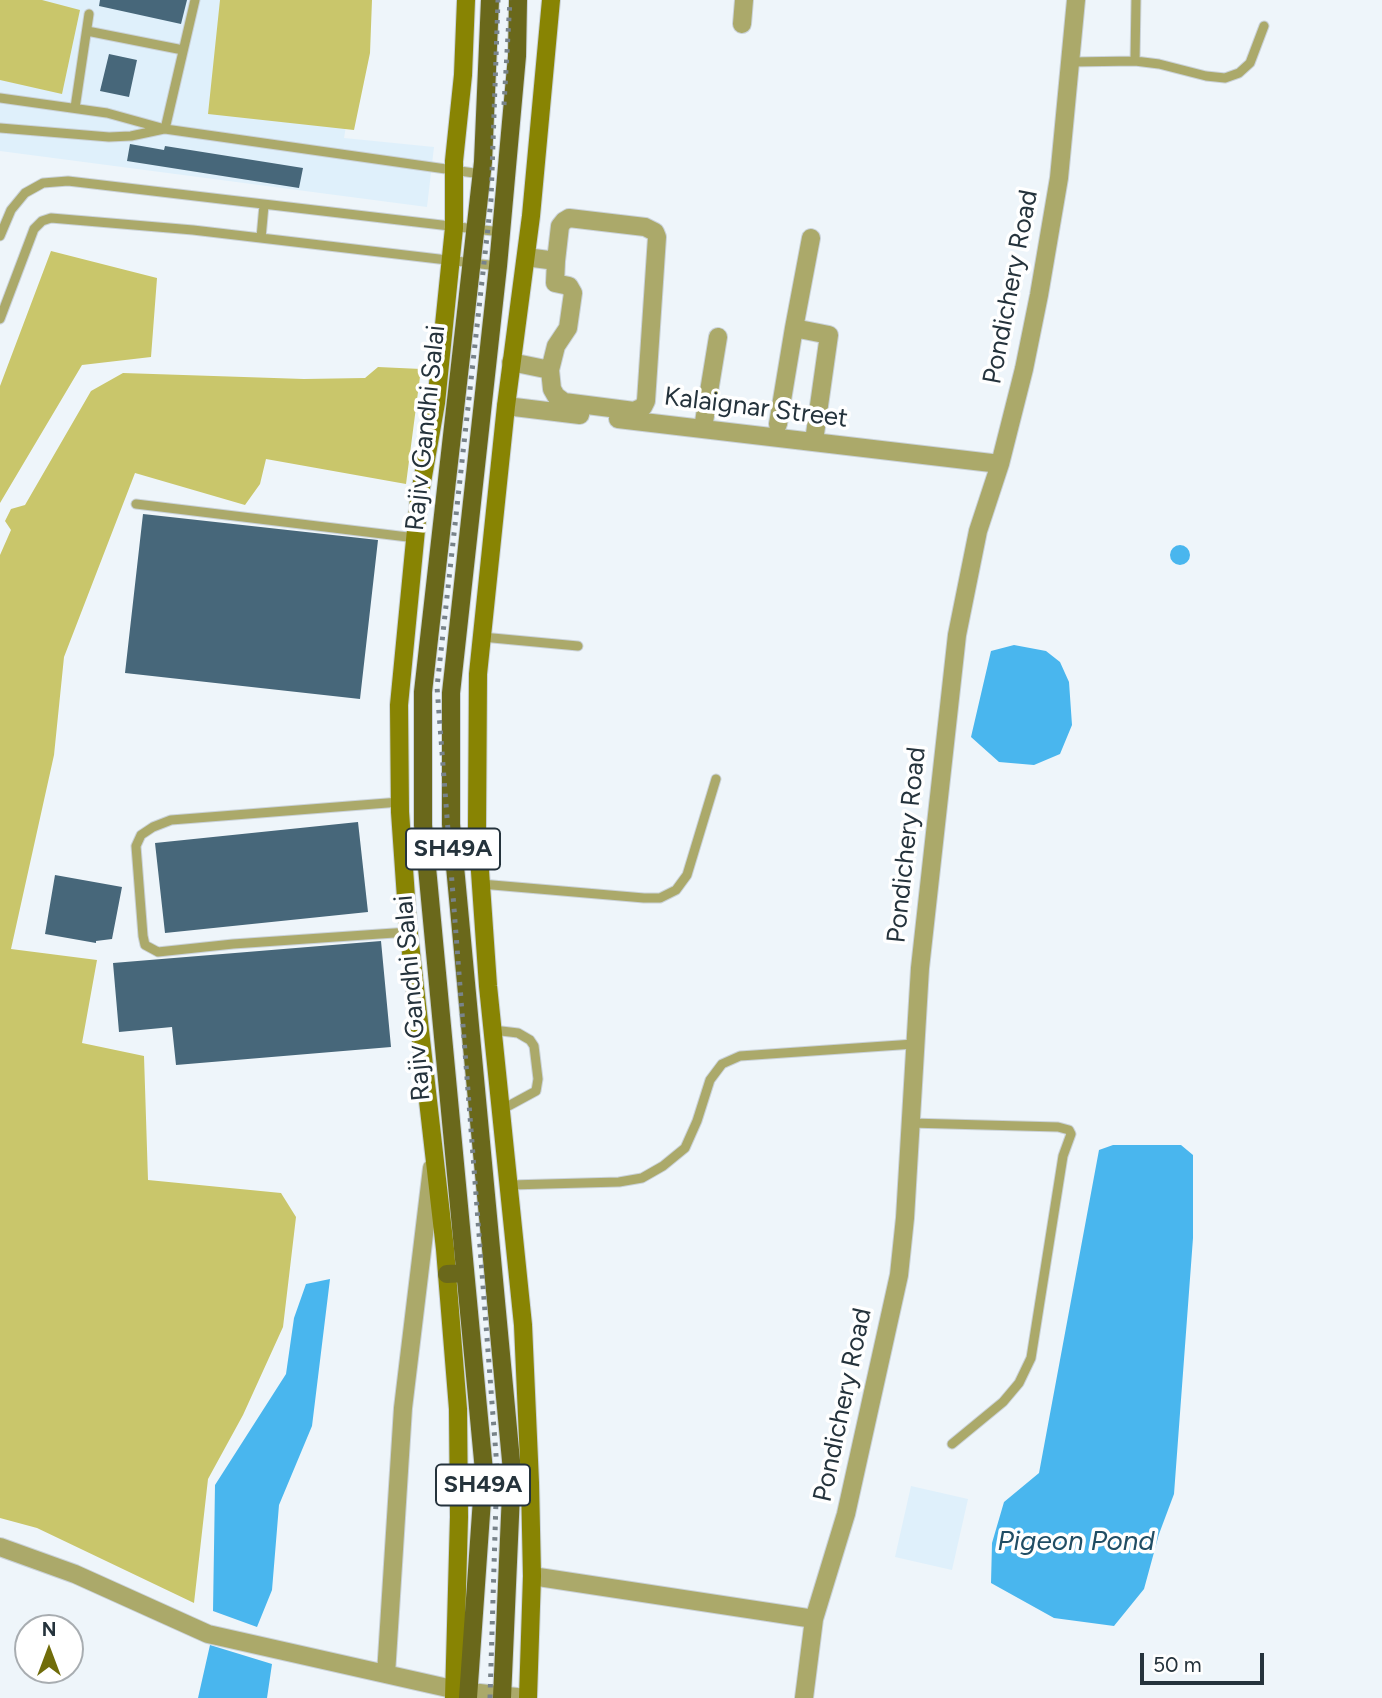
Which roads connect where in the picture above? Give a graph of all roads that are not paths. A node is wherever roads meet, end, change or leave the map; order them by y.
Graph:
1 (195, 0) edge
2 (466, 0) edge
3 (490, 0) edge
4 (518, 0) edge
5 (551, 0) edge
6 (744, 0) edge
7 (1076, 0) edge
8 (1136, 0) edge
9 (89, 14) dead end
10 (742, 24) dead end
11 (1264, 26) dead end
12 (87, 31) junction
13 (183, 50) junction
14 (1135, 61) junction
15 (1071, 62) junction
16 (0, 98) edge
17 (75, 108) junction
18 (0, 128) edge
19 (165, 129) junction
20 (454, 171) junction
21 (481, 174) junction
22 (264, 205) junction
23 (454, 228) junction
24 (474, 230) junction
25 (501, 232) junction
26 (0, 236) edge
27 (261, 238) junction
28 (811, 238) dead end
29 (526, 257) junction
30 (451, 261) junction
31 (556, 261) junction
32 (470, 264) junction
33 (498, 266) junction
34 (0, 319) edge
35 (793, 328) junction
36 (463, 331) junction
37 (490, 335) junction
38 (718, 337) dead end
39 (511, 362) junction
40 (550, 370) junction
41 (506, 406) junction
42 (778, 424) dead end
43 (703, 428) junction
44 (814, 441) junction
45 (1000, 464) junction
46 (136, 504) dead end
47 (416, 538) junction
48 (482, 637) junction
49 (578, 646) dead end
50 (716, 779) dead end
51 (400, 802) junction
52 (481, 884) junction
53 (409, 932) junction
54 (493, 1030) junction
55 (914, 1044) junction
56 (501, 1110) junction
57 (910, 1123) junction
58 (434, 1153) junction
59 (510, 1185) junction
60 (456, 1273) junction
61 (952, 1444) dead end
62 (0, 1547) edge
63 (531, 1576) junction
64 (814, 1619) junction
65 (386, 1674) junction
66 (461, 1694) edge
67 (502, 1697) edge
68 (527, 1698) edge
69 (804, 1698) edge

1 - 13 lane
2 - 20 street
3 - 21 main road, Rajiv Gandhi Salai / SH49A
4 - 25 main road, Rajiv Gandhi Salai / SH49A
5 - 29 street
6 - 10 street
7 - 15 street, Pondichery Road
8 - 14 lane
9 - 12 lane
11 - 14 lane
12 - 13 lane
12 - 17 lane
13 - 19 lane
14 - 15 lane
15 - 45 street, Pondichery Road
16 - 17 lane
17 - 19 lane
18 - 19 lane
19 - 20 lane
20 - 21 lane
20 - 23 street
21 - 24 main road, Rajiv Gandhi Salai / SH49A
22 - 23 lane
22 - 26 lane
22 - 27 lane
23 - 24 lane
23 - 30 street
24 - 25 lane
24 - 32 main road, Rajiv Gandhi Salai / SH49A
25 - 33 main road, Rajiv Gandhi Salai / SH49A
27 - 30 lane
27 - 34 lane
28 - 35 street
29 - 31 street
29 - 39 street
30 - 32 lane
30 - 47 street
31 - 40 street
31 - 40 street
32 - 33 lane
32 - 36 main road, Rajiv Gandhi Salai / SH49A
33 - 37 main road, Rajiv Gandhi Salai / SH49A
35 - 42 street
35 - 44 street
36 - 37 main road
36 - 60 main road, Rajiv Gandhi Salai / SH49A
37 - 67 main road, Rajiv Gandhi Salai / SH49A
38 - 43 street
39 - 40 street
39 - 41 street
41 - 43 street, Kalaignar Street
41 - 48 street
43 - 44 street, Kalaignar Street
44 - 45 street, Kalaignar Street
45 - 55 street, Pondichery Road
46 - 47 lane
47 - 51 street
48 - 49 lane
48 - 52 street
50 - 52 lane
51 - 53 street
51 - 53 lane
52 - 54 street
53 - 58 street
54 - 56 street
54 - 56 lane
55 - 57 street, Pondichery Road
55 - 59 lane
56 - 59 street
57 - 61 lane
57 - 64 street, Pondichery Road
58 - 60 street
58 - 65 street
59 - 63 street
60 - 66 street
60 - 66 main road, Rajiv Gandhi Salai / SH49A
62 - 65 street
63 - 64 street
63 - 68 street
64 - 69 street, Pondichery Road
65 - 66 street
66 - 67 street
67 - 68 street

